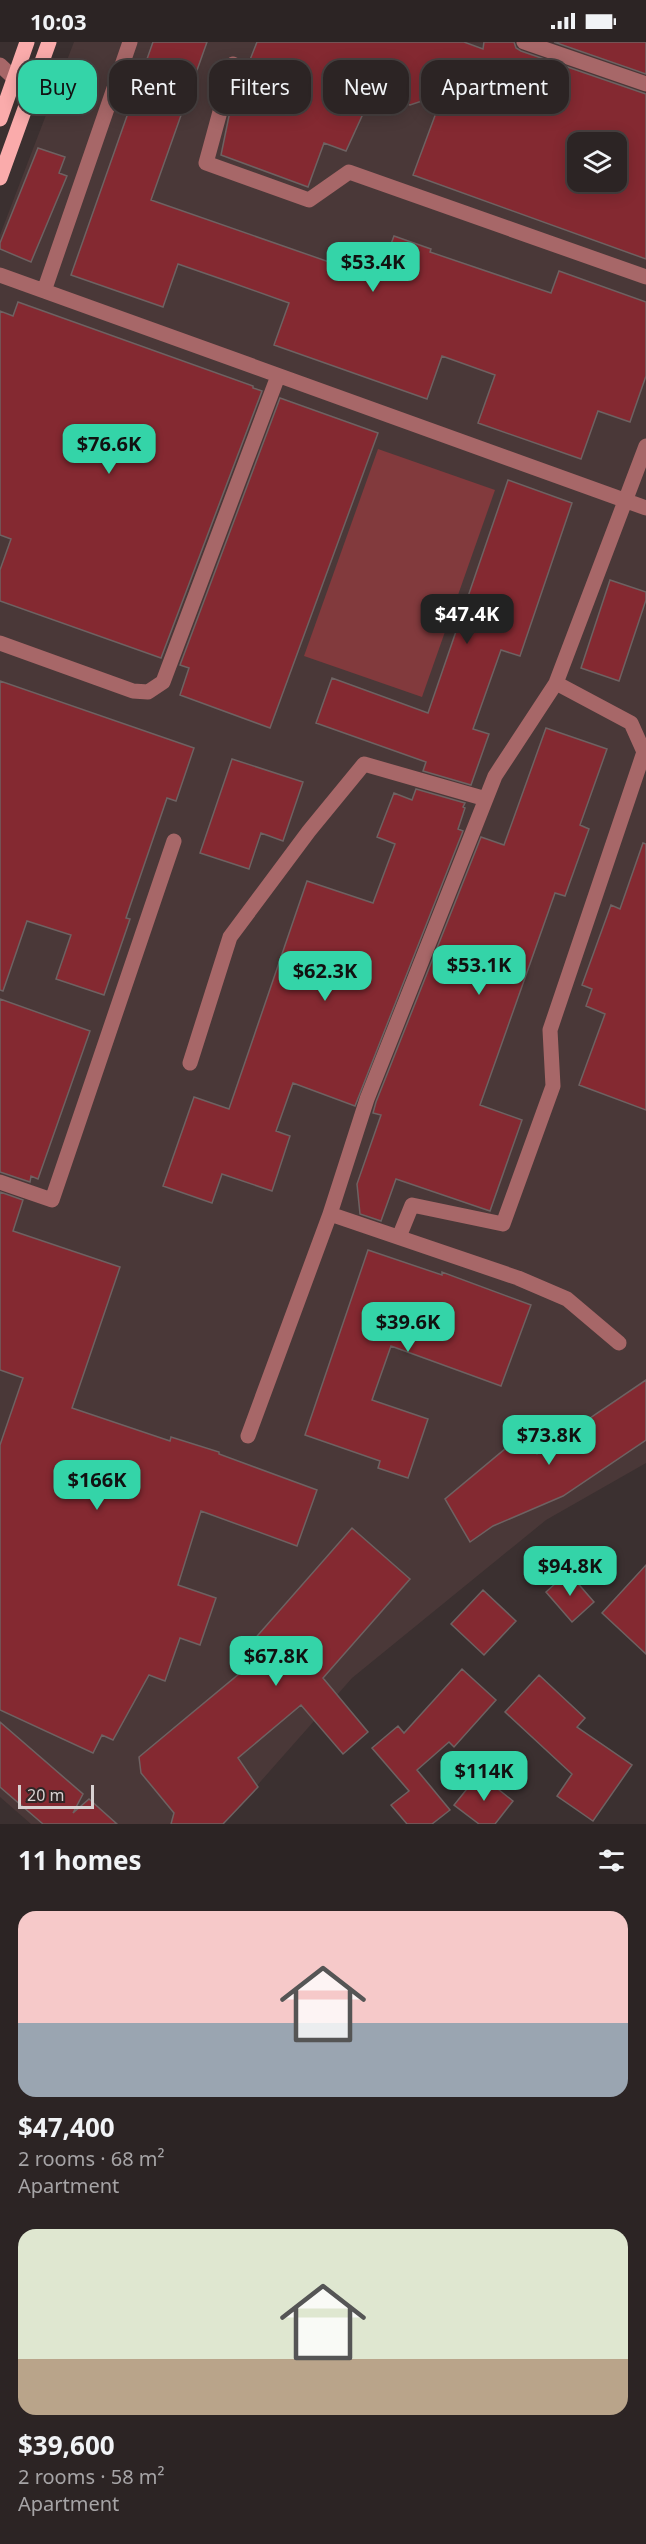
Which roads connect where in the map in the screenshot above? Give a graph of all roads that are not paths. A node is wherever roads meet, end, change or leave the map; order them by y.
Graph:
1 (27, 42) edge
2 (49, 42) edge
3 (130, 42) edge
4 (524, 42) edge
5 (0, 65) edge
6 (14, 78) junction
7 (646, 84) edge
8 (220, 114) edge
9 (0, 119) edge
10 (0, 178) edge
11 (0, 275) edge
12 (646, 277) edge
13 (44, 291) junction
14 (278, 376) junction
15 (646, 446) edge
16 (625, 500) junction
17 (646, 508) edge
18 (0, 644) edge
19 (556, 684) junction
20 (486, 799) junction
21 (174, 841) dead end
22 (190, 1063) dead end
23 (0, 1182) edge
24 (330, 1214) junction
25 (399, 1237) junction
26 (619, 1343) dead end
27 (248, 1436) dead end

1 - 6 main road
2 - 10 main road
3 - 13 street
4 - 7 street
5 - 6 street
6 - 9 main road
8 - 12 street
11 - 13 street
13 - 14 street
14 - 16 street
14 - 18 street
15 - 16 street
16 - 17 street
16 - 19 street
19 - 20 street
19 - 25 street
20 - 22 street
20 - 24 street
21 - 23 street
24 - 25 street
24 - 27 street
25 - 26 street

